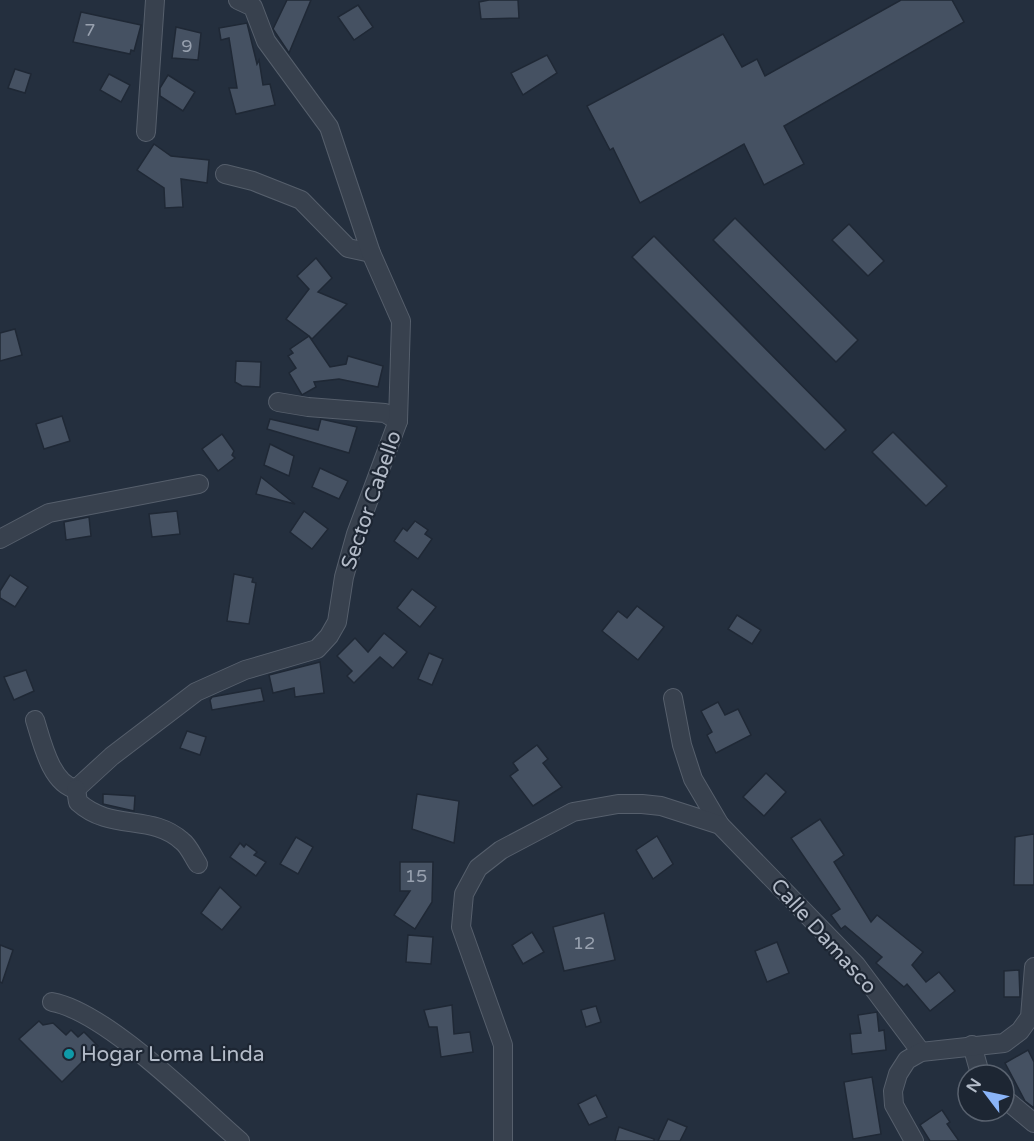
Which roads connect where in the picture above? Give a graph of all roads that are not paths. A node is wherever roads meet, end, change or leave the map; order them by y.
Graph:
1 (155, 0) edge
2 (238, 0) edge
3 (146, 132) dead end
4 (225, 174) dead end
5 (371, 253) junction
6 (278, 402) dead end
7 (398, 421) junction
8 (200, 484) dead end
9 (0, 539) edge
10 (673, 698) dead end
11 (35, 720) dead end
12 (76, 789) junction
13 (720, 825) junction
14 (198, 864) dead end
15 (1034, 967) edge
16 (52, 1002) dead end
17 (972, 1045) junction
18 (921, 1052) junction
19 (977, 1063) edge
20 (1016, 1108) edge
21 (1034, 1123) edge
22 (240, 1141) edge
23 (503, 1141) edge
24 (914, 1141) edge

1 - 3 street
2 - 5 street, Sector Cabello
4 - 5 street
5 - 7 street, Sector Cabello
6 - 7 street, Sector Cabello
7 - 12 street, Sector Cabello
8 - 9 street
10 - 13 street, Calle Damasco
11 - 12 street
12 - 14 street
13 - 18 street, Calle Damasco
13 - 23 street, Calle Damasco
15 - 17 street
16 - 22 street
17 - 18 street
17 - 19 street
18 - 24 street
20 - 21 street

